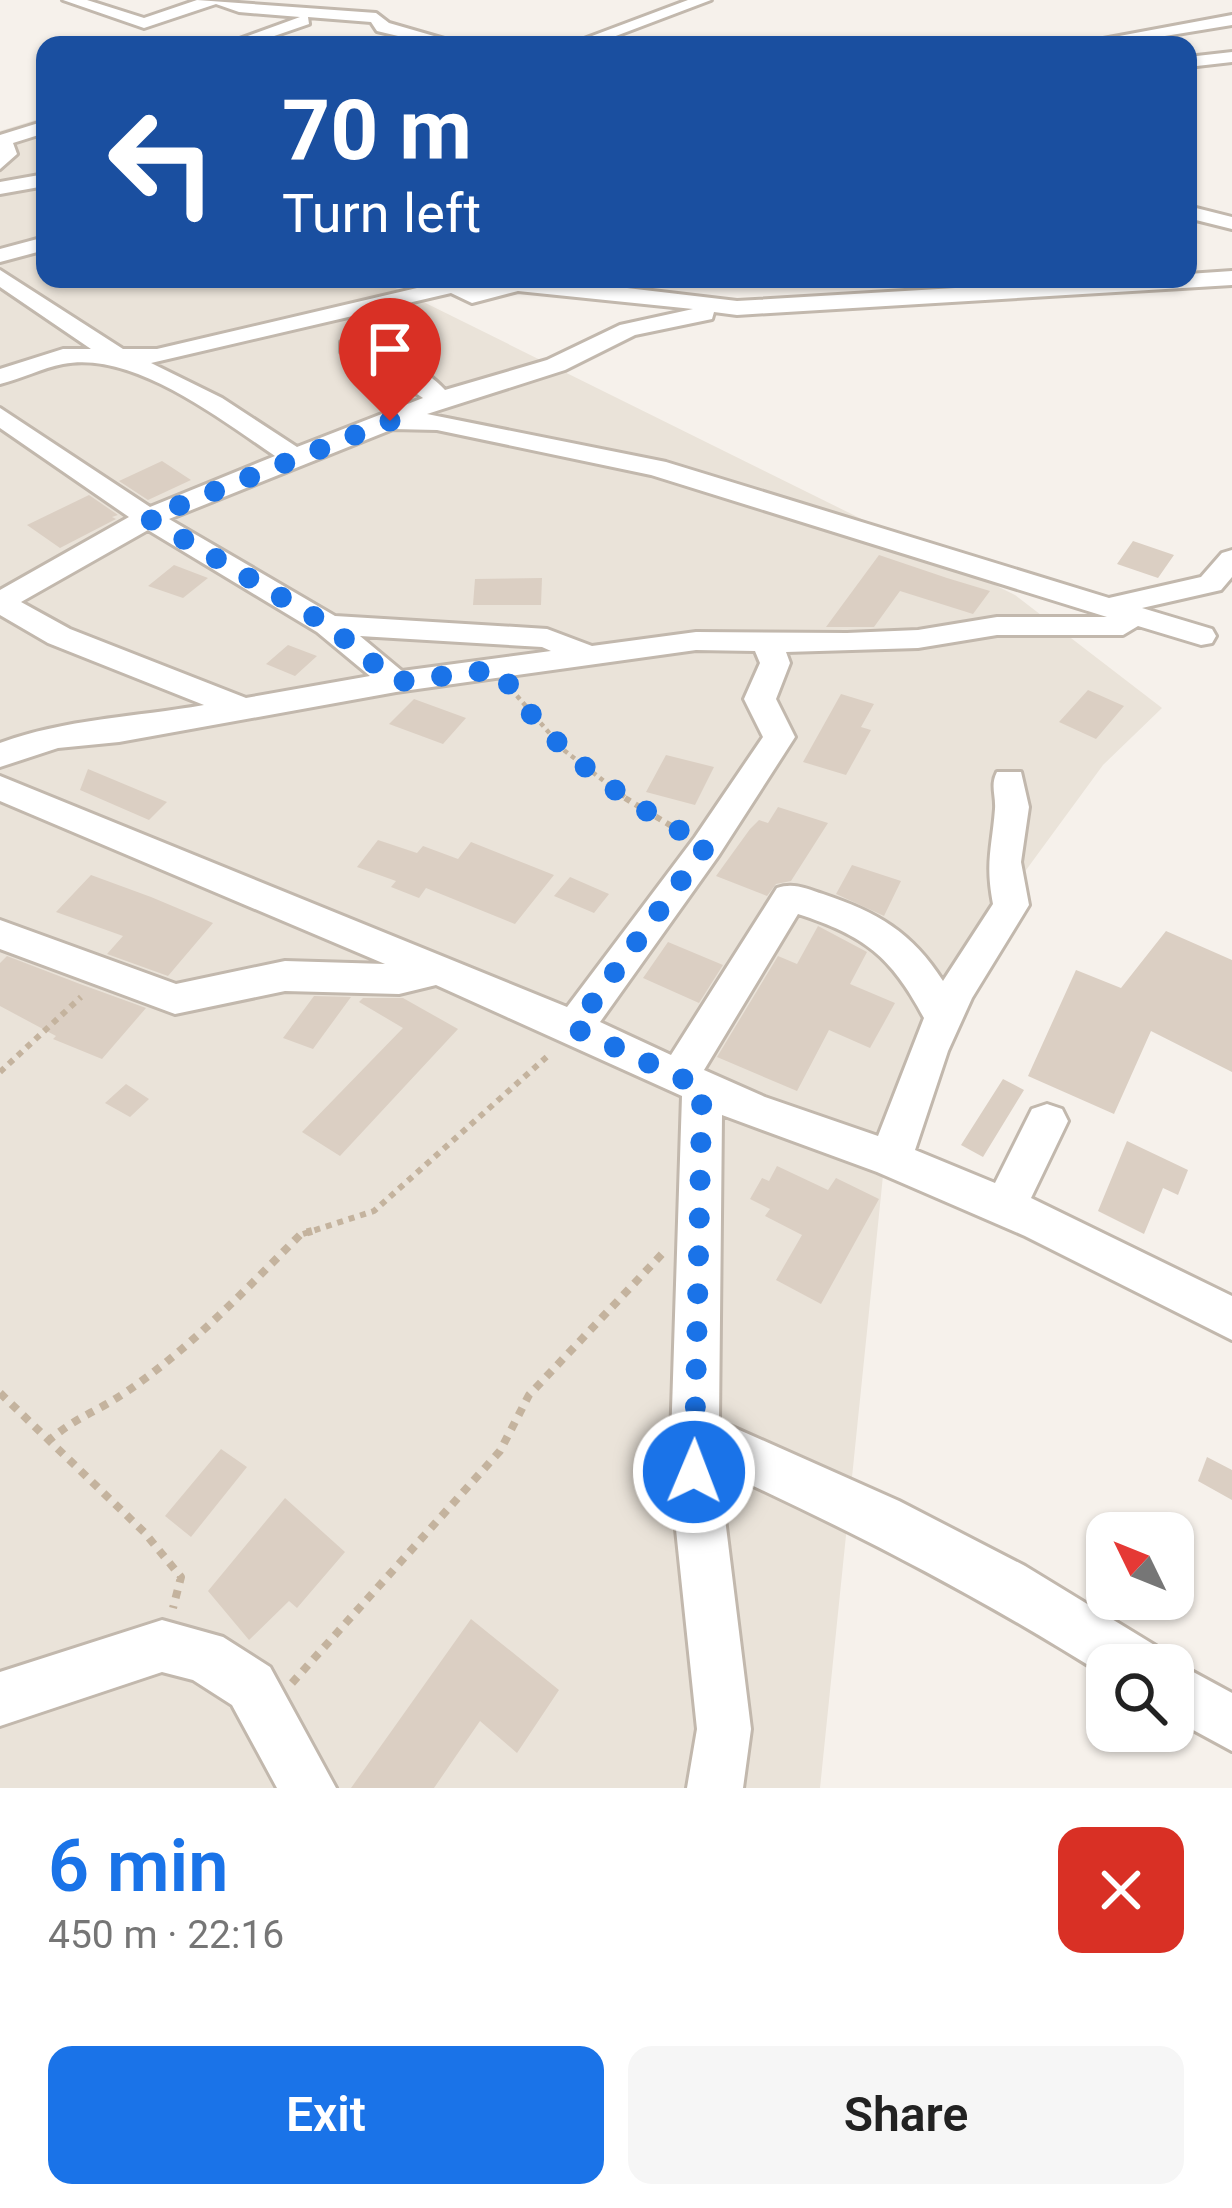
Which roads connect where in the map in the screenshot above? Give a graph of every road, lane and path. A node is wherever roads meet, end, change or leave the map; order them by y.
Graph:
1 (216, 0) edge
2 (359, 0) edge
3 (703, 0) edge
4 (80, 1) edge
5 (317, 16) junction
6 (1232, 20) edge
7 (251, 36) edge
8 (420, 36) edge
9 (601, 36) edge
10 (1134, 36) edge
11 (1232, 57) edge
12 (1197, 61) edge
13 (36, 130) edge
14 (1, 140) edge
15 (0, 163) edge
16 (36, 182) edge
17 (0, 188) edge
18 (1197, 214) edge
19 (1232, 223) edge
20 (36, 246) edge
21 (0, 256) edge
22 (36, 273) edge
23 (0, 274) edge
24 (1232, 278) edge
25 (1197, 280) edge
26 (423, 288) edge
27 (458, 288) edge
28 (516, 288) edge
29 (559, 288) edge
30 (1067, 288) edge
31 (737, 308) junction
32 (349, 347) dead end
33 (118, 356) junction
34 (0, 377) edge
35 (436, 401) junction
36 (0, 416) edge
37 (390, 421) junction
38 (294, 457) junction
39 (148, 518) junction
40 (1228, 568) edge
41 (0, 603) edge
42 (1108, 607) junction
43 (328, 625) junction
44 (1216, 636) edge
45 (766, 640) junction
46 (589, 656) junction
47 (499, 669) junction
48 (396, 682) junction
49 (238, 707) junction
50 (0, 756) edge
51 (1009, 780) dead end
52 (0, 788) edge
53 (707, 845) junction
54 (0, 934) edge
55 (437, 970) junction
56 (105, 976) junction
57 (944, 1018) junction
58 (574, 1028) junction
59 (0, 1072) edge
60 (690, 1083) junction
61 (1047, 1121) dead end
62 (891, 1160) junction
63 (1005, 1208) junction
64 (700, 1217) junction
65 (1232, 1319) edge
66 (0, 1393) edge
67 (694, 1434) junction
68 (47, 1442) junction
69 (1104, 1644) edge
70 (162, 1646) junction
71 (0, 1699) edge
72 (1194, 1701) edge
73 (266, 1712) junction
74 (1232, 1724) edge
75 (308, 1788) edge
76 (715, 1788) edge

1 - 4 street
1 - 5 street
2 - 5 street
3 - 9 street
5 - 7 street
5 - 8 street
6 - 10 street
11 - 12 street
13 - 14 street
14 - 15 street
16 - 17 street
18 - 19 street
20 - 21 street
22 - 23 street
23 - 33 street
24 - 25 street
26 - 33 street
27 - 28 street
29 - 31 street
30 - 31 street
31 - 35 street
32 - 35 street
33 - 34 street
33 - 38 street
35 - 37 street
36 - 39 street
37 - 38 street
37 - 42 street
38 - 39 street
39 - 41 street
39 - 43 street
40 - 42 street
41 - 49 street
42 - 44 street
43 - 46 street
43 - 48 street
44 - 45 street
45 - 46 street
45 - 53 street
46 - 47 street
47 - 48 street
47 - 53 path
48 - 49 street
49 - 50 street
51 - 57 street
52 - 55 street
53 - 58 street
54 - 56 street
55 - 56 street
55 - 58 street
56 - 59 path
57 - 60 street
57 - 62 street
58 - 60 street
58 - 68 path
60 - 62 street
60 - 64 street
61 - 63 street
62 - 63 street
63 - 65 street
64 - 67 street
64 - 73 path
66 - 68 path
67 - 69 street
67 - 76 street
68 - 70 path
70 - 71 street
70 - 73 street
72 - 74 street
73 - 75 street

